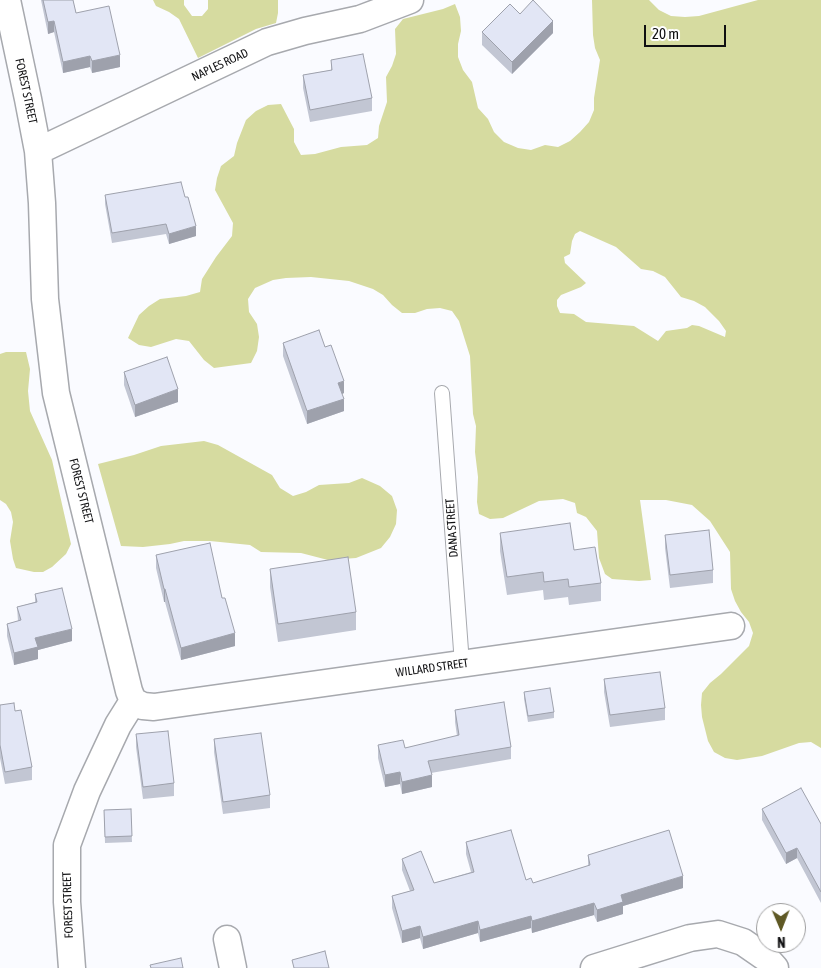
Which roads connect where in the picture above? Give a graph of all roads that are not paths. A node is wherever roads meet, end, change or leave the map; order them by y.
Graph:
1 (7, 0) edge
2 (410, 0) edge
3 (38, 151) junction
4 (442, 393) dead end
5 (731, 626) dead end
6 (462, 664) junction
7 (133, 701) junction
8 (227, 939) dead end
9 (72, 968) edge
10 (234, 968) edge
11 (594, 968) edge
12 (775, 968) edge

1 - 3 street, FOREST STREET
2 - 3 street, NAPLES ROAD
3 - 7 street, FOREST STREET
4 - 6 lane, DANA STREET
5 - 6 street, WILLARD STREET
6 - 7 street, WILLARD STREET
7 - 9 street, FOREST STREET
8 - 10 street
11 - 12 street

